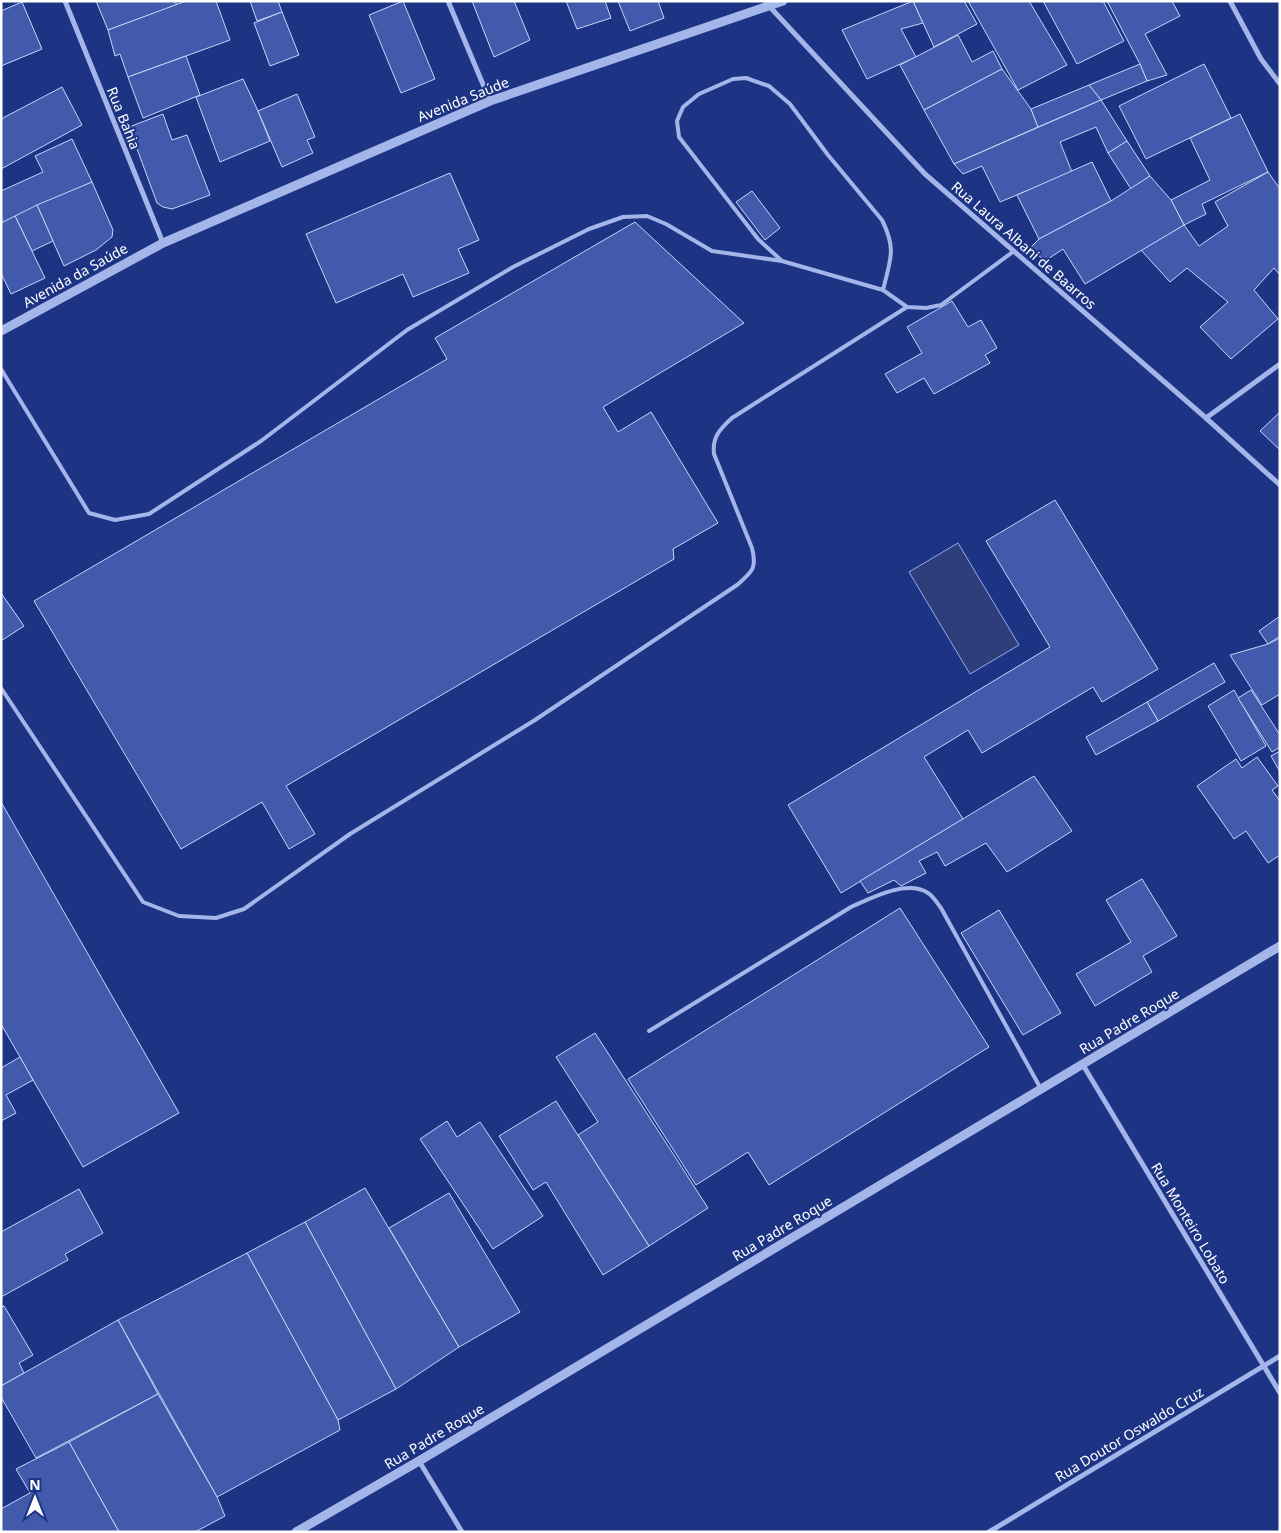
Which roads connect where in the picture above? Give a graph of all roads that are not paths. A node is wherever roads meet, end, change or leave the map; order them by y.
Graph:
1 (64, 1) edge
2 (448, 1) edge
3 (783, 1) edge
4 (1230, 1) edge
5 (768, 4) edge
6 (1280, 84) edge
7 (490, 101) junction
8 (163, 243) junction
9 (1014, 252) junction
10 (782, 261) junction
11 (882, 290) junction
12 (907, 307) junction
13 (1, 331) edge
14 (1280, 364) edge
15 (1, 369) edge
16 (1206, 418) junction
17 (1280, 485) edge
18 (1, 688) edge
19 (1280, 946) edge
20 (649, 1030) dead end
21 (1083, 1064) junction
22 (1041, 1089) junction
23 (1280, 1356) edge
24 (1263, 1365) junction
25 (1280, 1393) edge
26 (419, 1461) junction
27 (296, 1532) edge
28 (462, 1532) edge
29 (989, 1532) edge

1 - 8 street, Rua Bahia
2 - 7 street
3 - 5 street, Avenida Saúde
4 - 6 street
5 - 7 street, Avenida Saúde
5 - 9 street, Rua Laura Albani de Baarros
7 - 8 street, Avenida Saúde
8 - 13 street, Avenida da Saúde
9 - 12 lane
9 - 16 street, Rua Laura Albani de Baarros
10 - 11 lane
10 - 11 lane
10 - 15 lane
11 - 12 lane
12 - 18 lane
14 - 16 street
16 - 17 street, Rua Laura Albani de Baarros
19 - 21 street, Rua Padre Roque
20 - 22 lane
21 - 22 street, Rua Padre Roque
21 - 24 street, Rua Monteiro Lobato
22 - 26 street, Rua Padre Roque
23 - 24 street, Rua Doutor Oswaldo Cruz
24 - 25 street, Rua Monteiro Lobato
24 - 29 street, Rua Doutor Oswaldo Cruz
26 - 27 street, Rua Padre Roque
26 - 28 street

